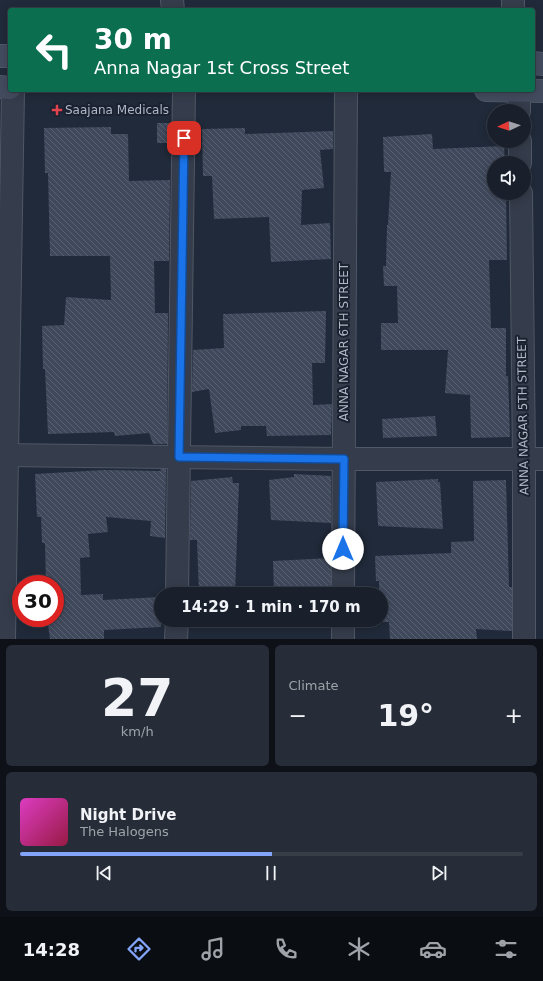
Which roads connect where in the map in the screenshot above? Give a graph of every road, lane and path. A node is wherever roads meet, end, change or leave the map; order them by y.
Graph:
1 (543, 91) edge
2 (13, 92) edge
3 (184, 92) edge
4 (346, 92) edge
5 (492, 92) edge
6 (519, 101) edge
7 (521, 200) edge
8 (3, 455) edge
9 (179, 457) junction
10 (344, 459) junction
11 (534, 459) edge
12 (177, 587) edge
13 (343, 587) edge
14 (177, 627) edge
15 (343, 627) edge
16 (4, 639) edge
17 (176, 639) edge
18 (343, 639) edge
19 (524, 639) edge

1 - 6 main road
2 - 8 street
3 - 9 street
4 - 10 street, ANNA NAGAR 6TH STREET
5 - 6 main road
7 - 11 street, ANNA NAGAR 5TH STREET
8 - 9 street
8 - 16 street
9 - 10 street
9 - 12 street
10 - 11 street
10 - 13 street, ANNA NAGAR 6TH STREET
11 - 19 street, ANNA NAGAR 5TH STREET
14 - 17 street
15 - 18 street

